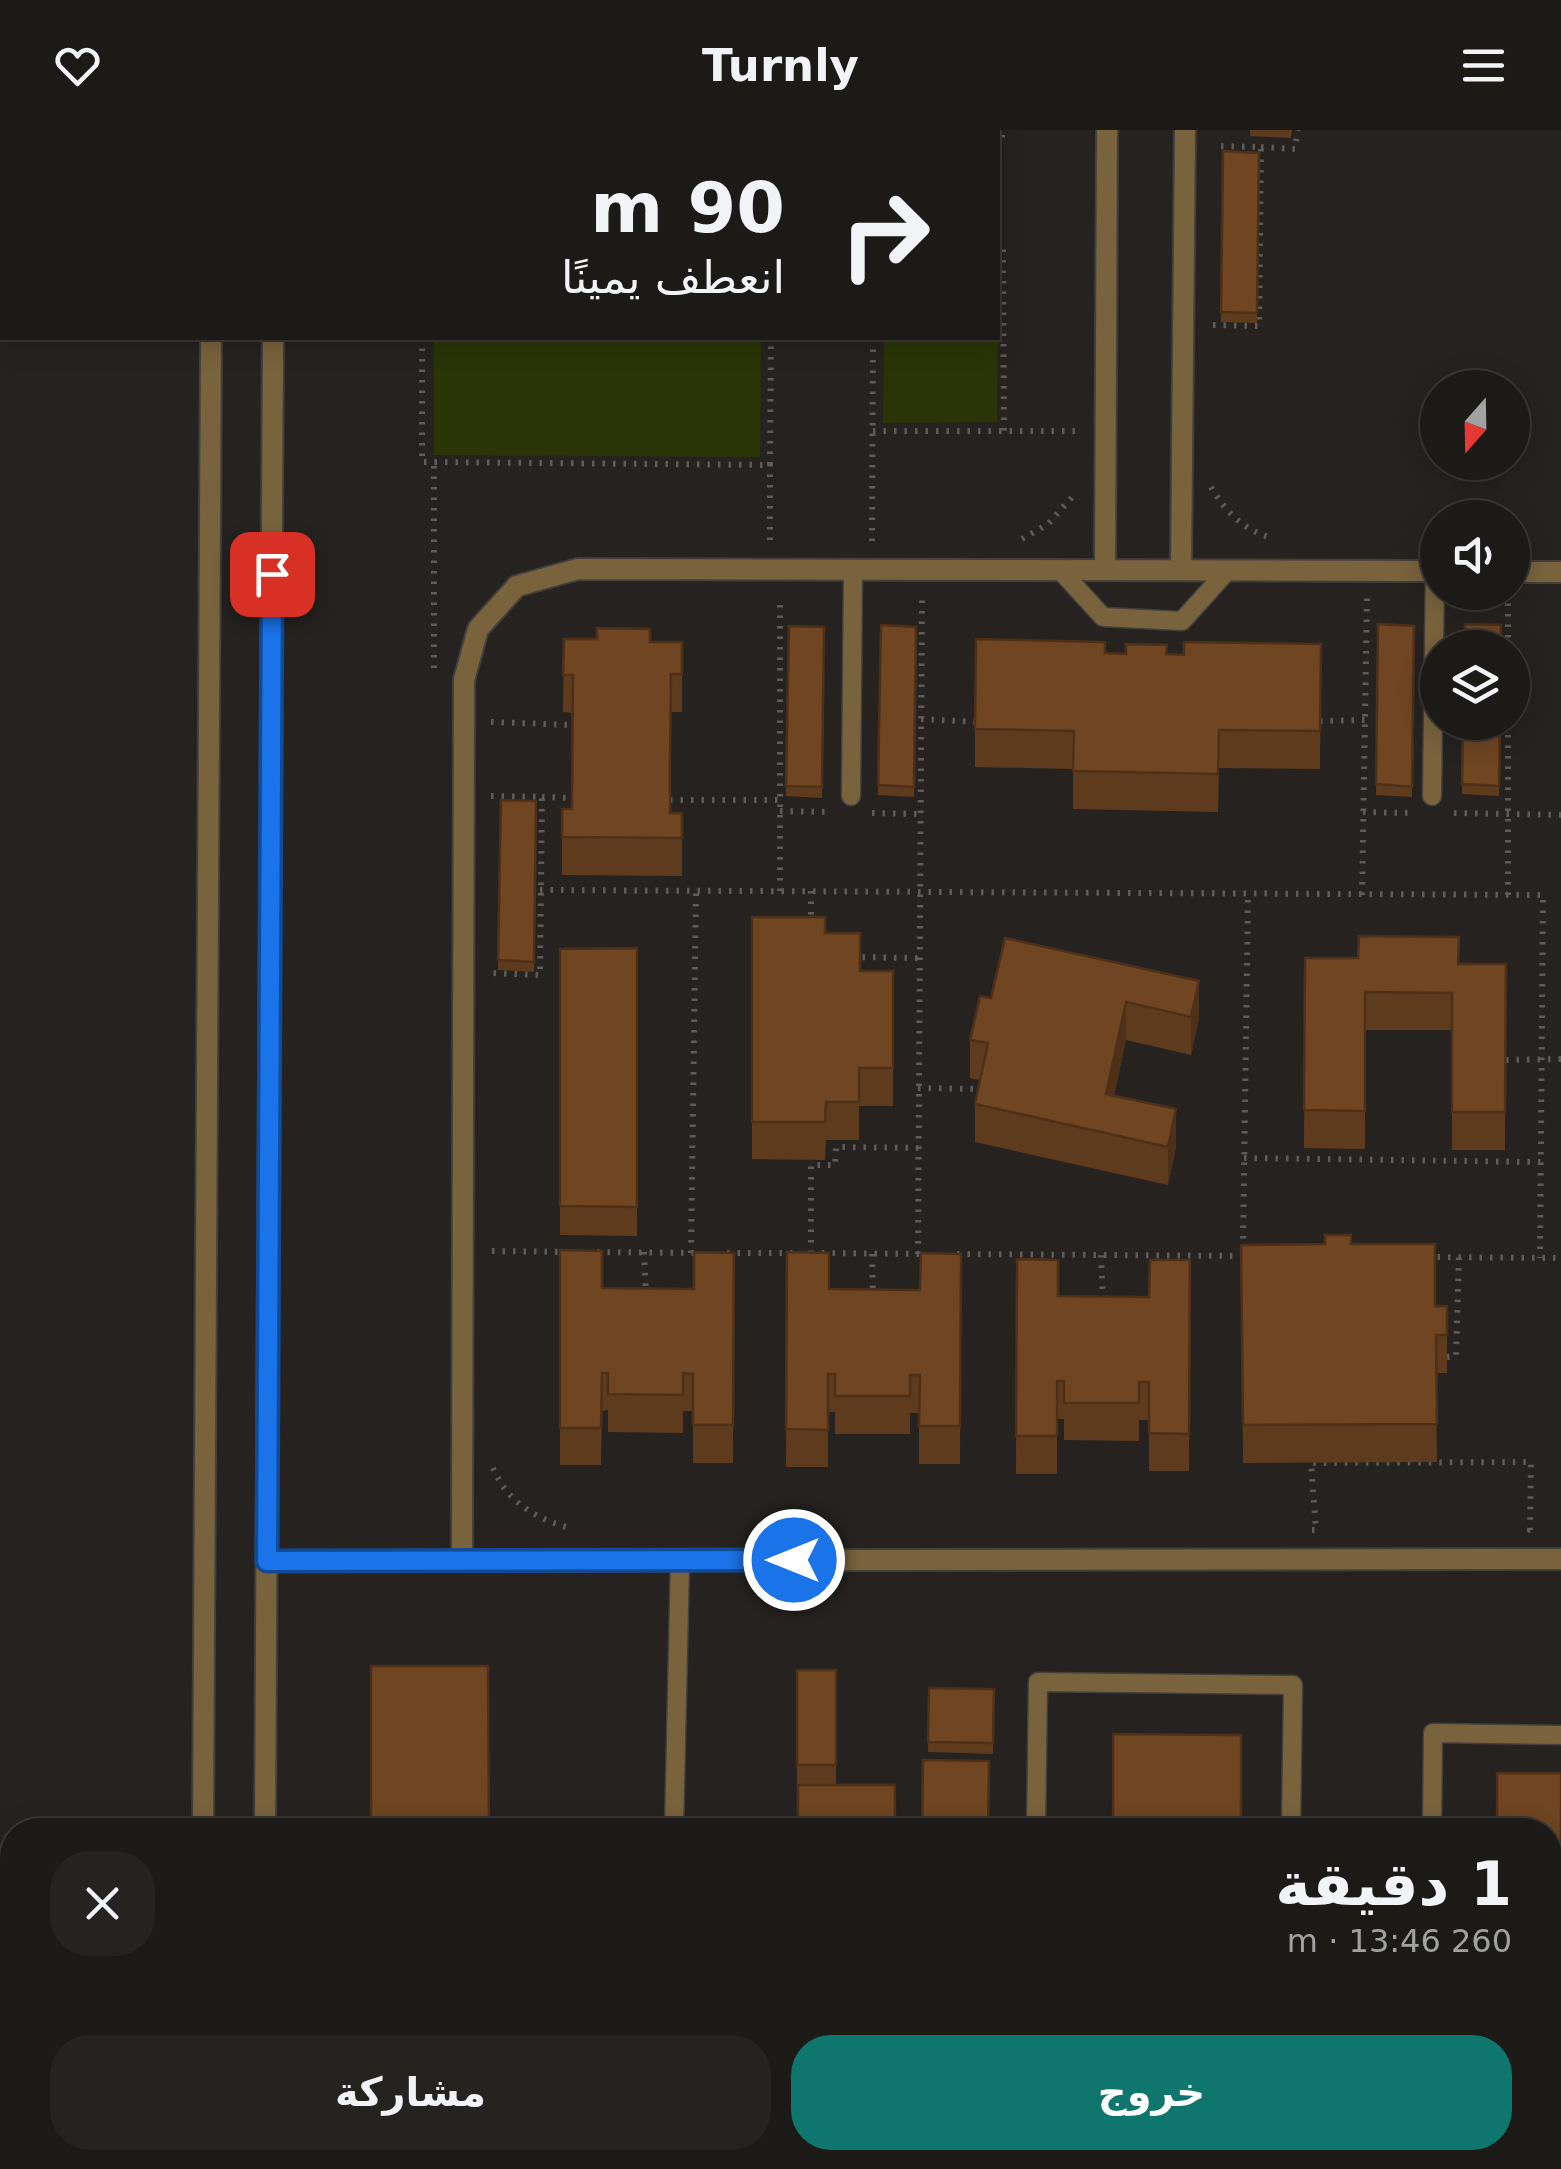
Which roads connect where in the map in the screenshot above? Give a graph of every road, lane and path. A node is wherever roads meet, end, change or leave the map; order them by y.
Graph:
1 (1107, 130) edge
2 (1186, 130) edge
3 (1214, 130) edge
4 (1298, 130) edge
5 (1261, 148) junction
6 (1000, 244) edge
7 (211, 340) edge
8 (273, 340) edge
9 (422, 340) edge
10 (771, 340) edge
11 (874, 340) edge
12 (1212, 344) dead end
13 (1081, 412) dead end
14 (873, 431) junction
15 (1081, 431) junction
16 (1004, 432) junction
17 (1081, 446) dead end
18 (770, 461) junction
19 (434, 462) junction
20 (1210, 483) dead end
21 (1075, 487) dead end
22 (1278, 540) dead end
23 (752, 542) dead end
24 (770, 542) junction
25 (854, 542) dead end
26 (872, 542) junction
27 (888, 542) dead end
28 (1018, 542) dead end
29 (780, 569) junction
30 (852, 570) junction
31 (922, 570) junction
32 (1060, 570) junction
33 (1105, 570) junction
34 (1181, 570) junction
35 (1228, 570) junction
36 (1367, 571) junction
37 (1420, 571) edge
38 (1530, 572) edge
39 (1561, 572) edge
40 (1350, 595) dead end
41 (760, 596) dead end
42 (780, 596) junction
43 (940, 596) dead end
44 (1366, 596) junction
45 (1384, 596) dead end
46 (798, 597) dead end
47 (904, 597) dead end
48 (922, 597) junction
49 (1436, 610) edge
50 (445, 645) dead end
51 (490, 709) dead end
52 (921, 719) junction
53 (1365, 720) junction
54 (1320, 721) edge
55 (490, 722) junction
56 (976, 722) edge
57 (573, 725) edge
58 (490, 740) dead end
59 (1508, 740) edge
60 (491, 778) dead end
61 (851, 796) dead end
62 (542, 798) junction
63 (572, 798) edge
64 (670, 800) edge
65 (780, 800) junction
66 (1434, 804) joint
67 (1363, 812) junction
68 (1418, 813) dead end
69 (1508, 814) junction
70 (1561, 815) edge
71 (540, 890) junction
72 (696, 891) junction
73 (780, 891) junction
74 (812, 892) junction
75 (920, 892) junction
76 (1248, 894) junction
77 (1362, 895) junction
78 (1508, 895) junction
79 (811, 942) edge
80 (839, 956) edge
81 (919, 958) junction
82 (490, 992) dead end
83 (1542, 1059) junction
84 (1561, 1059) edge
85 (1506, 1060) edge
86 (918, 1088) junction
87 (986, 1089) edge
88 (919, 1148) junction
89 (1244, 1158) junction
90 (1541, 1162) junction
91 (566, 1252) edge
92 (586, 1252) edge
93 (644, 1252) junction
94 (691, 1252) junction
95 (811, 1253) junction
96 (872, 1253) junction
97 (918, 1254) junction
98 (936, 1254) edge
99 (954, 1254) edge
100 (1101, 1255) junction
101 (1242, 1256) junction
102 (1261, 1256) edge
103 (1423, 1257) edge
104 (1459, 1258) junction
105 (1540, 1258) junction
106 (1561, 1258) edge
107 (489, 1270) dead end
108 (646, 1308) edge
109 (874, 1309) edge
110 (1103, 1315) edge
111 (1448, 1356) edge
112 (491, 1456) dead end
113 (588, 1528) dead end
114 (1296, 1530) dead end
115 (1546, 1530) dead end
116 (1561, 1559) edge
117 (680, 1560) junction
118 (267, 1561) junction
119 (462, 1561) junction
120 (1561, 1735) edge
121 (203, 1818) edge
122 (266, 1818) edge
123 (674, 1818) edge
124 (1036, 1818) edge
125 (1291, 1818) edge
126 (1432, 1818) edge

1 - 33 street
2 - 34 street
3 - 5 path
4 - 5 path
5 - 12 path
6 - 16 path
7 - 121 street
8 - 118 street
9 - 19 path
10 - 18 path
11 - 14 path
13 - 15 path
14 - 16 path
14 - 26 path
15 - 16 path
15 - 17 path
18 - 19 path
18 - 24 path
19 - 50 path
20 - 22 path
21 - 28 path
23 - 24 path
24 - 29 path
25 - 26 path
26 - 27 path
29 - 30 street
29 - 42 path
29 - 119 street
30 - 31 street
30 - 61 lane
31 - 32 street
31 - 48 path
32 - 33 street
32 - 35 lane
33 - 34 street
34 - 35 street
35 - 36 street
36 - 37 street
36 - 44 path
38 - 39 street
40 - 44 path
41 - 42 path
42 - 46 path
42 - 65 path
43 - 48 path
44 - 45 path
44 - 53 path
47 - 48 path
48 - 52 path
49 - 66 lane
51 - 55 path
52 - 56 path
52 - 75 path
53 - 54 path
53 - 67 path
55 - 57 path
55 - 58 path
59 - 69 path
60 - 62 path
62 - 63 path
62 - 71 path
64 - 65 path
65 - 73 path
66 - 69 path
67 - 68 path
67 - 77 path
69 - 70 path
69 - 78 path
71 - 72 path
71 - 82 path
72 - 73 path
72 - 94 path
73 - 74 path
74 - 75 path
74 - 79 path
75 - 76 path
75 - 81 path
76 - 77 path
76 - 89 path
77 - 78 path
78 - 83 path
80 - 81 path
81 - 86 path
83 - 84 path
83 - 85 path
83 - 90 path
86 - 87 path
86 - 88 path
88 - 95 path
88 - 97 path
89 - 90 path
89 - 101 path
90 - 105 path
91 - 107 path
92 - 93 path
93 - 94 path
93 - 108 path
94 - 95 path
95 - 96 path
96 - 97 path
96 - 109 path
97 - 98 path
99 - 100 path
100 - 101 path
100 - 110 path
101 - 102 path
103 - 104 path
104 - 105 path
104 - 111 path
105 - 106 path
112 - 113 path
114 - 115 path
116 - 117 street
117 - 119 street
117 - 123 lane
118 - 119 street
118 - 122 street
120 - 126 lane
124 - 125 lane

